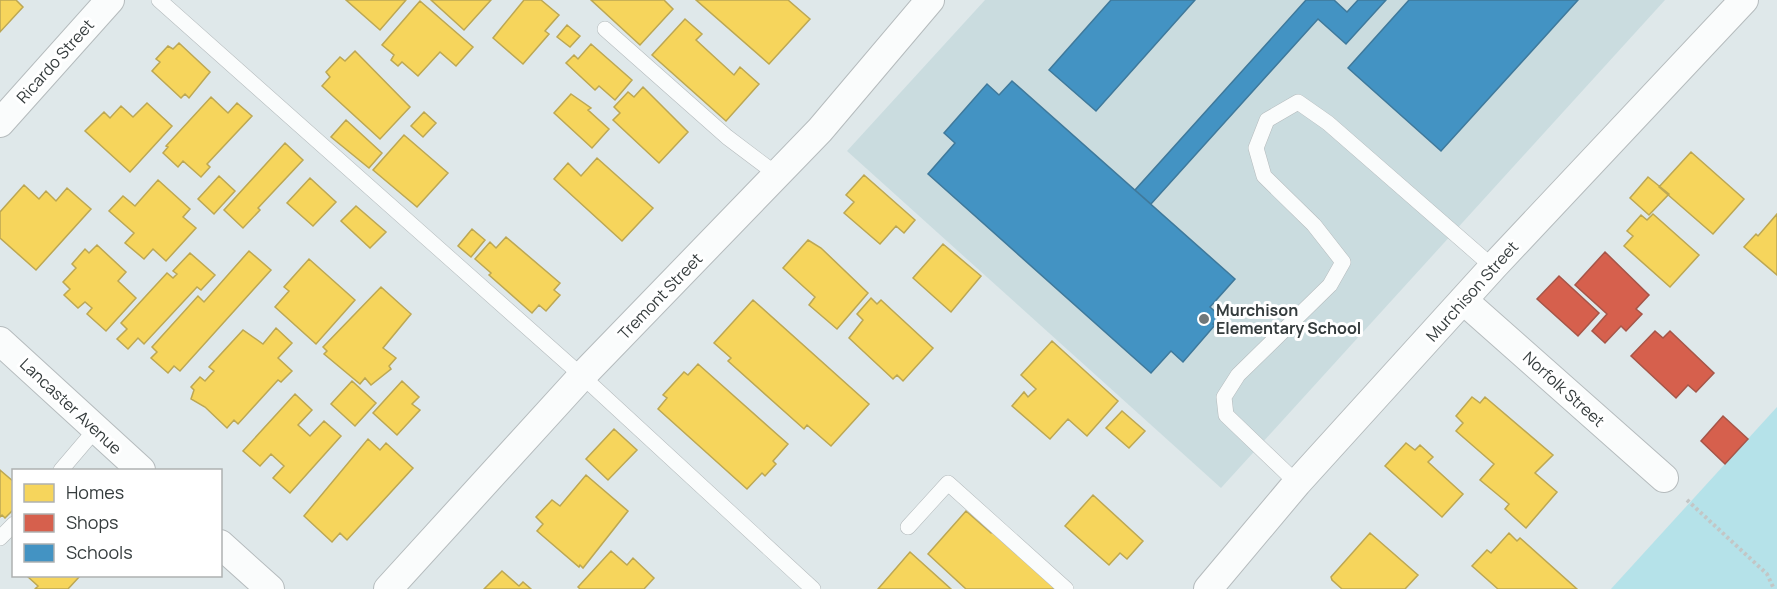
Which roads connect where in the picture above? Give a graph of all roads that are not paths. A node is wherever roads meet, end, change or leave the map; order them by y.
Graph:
1 (110, 0) edge
2 (159, 0) edge
3 (930, 0) edge
4 (1744, 0) edge
5 (605, 29) dead end
6 (0, 123) edge
7 (776, 174) junction
8 (1492, 267) junction
9 (1463, 300) junction
10 (0, 341) edge
11 (582, 376) junction
12 (96, 429) junction
13 (64, 469) edge
14 (139, 469) edge
15 (1664, 478) road end
16 (1297, 483) junction
17 (12, 526) edge
18 (908, 527) dead end
19 (0, 538) edge
20 (222, 546) edge
21 (270, 589) edge
22 (388, 589) edge
23 (813, 589) edge
24 (1066, 589) edge
25 (1208, 589) edge

1 - 6 street, Ricardo Street
2 - 11 lane
3 - 7 street, Tremont Street
4 - 8 street, Murchison Street
5 - 7 lane
7 - 11 street, Tremont Street
8 - 9 street, Murchison Street
8 - 16 lane
9 - 15 street, Norfolk Street
9 - 16 street, Murchison Street
10 - 12 street, Lancaster Avenue
11 - 22 street, Tremont Street
11 - 23 lane
12 - 13 lane
12 - 14 street, Lancaster Avenue
16 - 25 street, Murchison Street
17 - 19 lane
18 - 24 lane
20 - 21 street

